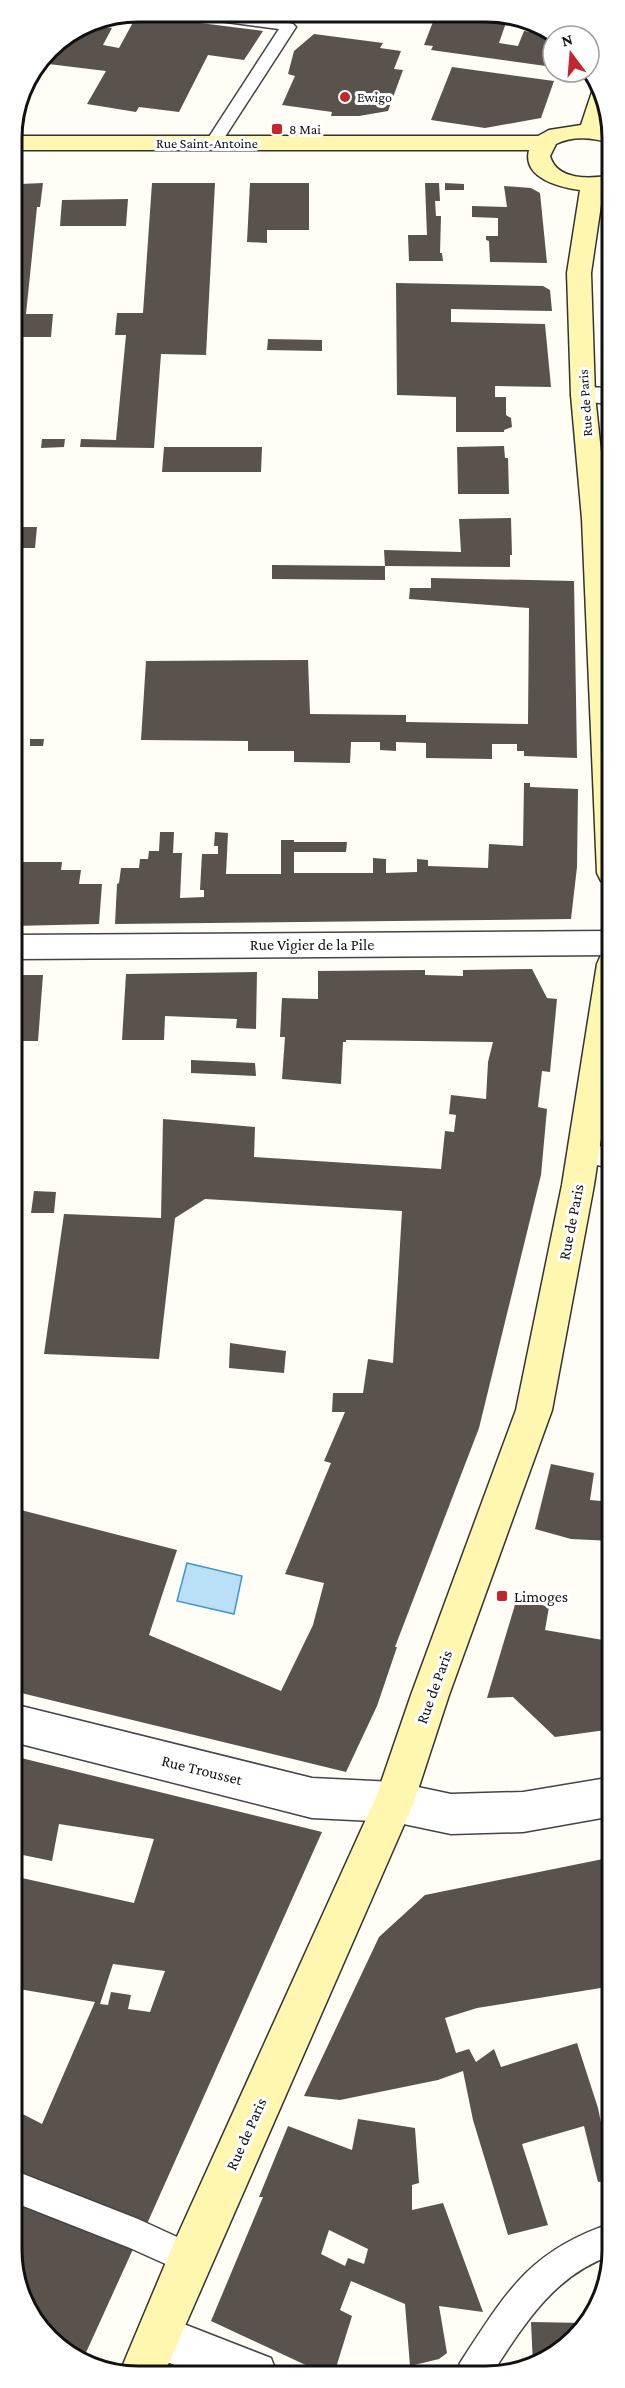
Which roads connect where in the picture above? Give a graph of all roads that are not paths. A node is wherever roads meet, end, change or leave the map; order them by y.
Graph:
1 (271, 23) edge
2 (598, 104) edge
3 (590, 130) junction
4 (603, 133) edge
5 (23, 142) edge
6 (213, 142) junction
7 (543, 153) junction
8 (23, 164) edge
9 (602, 183) edge
10 (583, 395) junction
11 (603, 396) edge
12 (603, 572) edge
13 (603, 943) edge
14 (23, 947) edge
15 (603, 1094) edge
16 (598, 1156) edge
17 (22, 1725) edge
18 (602, 1798) edge
19 (394, 1802) junction
20 (22, 2190) edge
21 (602, 2242) edge
22 (190, 2259) junction
23 (150, 2355) edge
24 (211, 2366) edge
25 (478, 2366) edge

1 - 6 lane
2 - 3 street
3 - 4 street
3 - 7 street
5 - 6 street, Rue Saint-Antoine
6 - 7 street, Rue Saint-Antoine
7 - 8 street, Rue Saint-Antoine
7 - 9 street
9 - 10 street, Rue de Paris
10 - 11 street
10 - 12 street, Rue de Paris
13 - 14 street, Rue Vigier de la Pile
15 - 16 street, Rue de Paris
16 - 19 street, Rue de Paris
17 - 19 street, Rue Trousset
18 - 19 street, Rue Trousset
19 - 22 street, Rue de Paris
20 - 22 lane
21 - 25 lane
22 - 23 street, Rue de Paris
23 - 24 street

